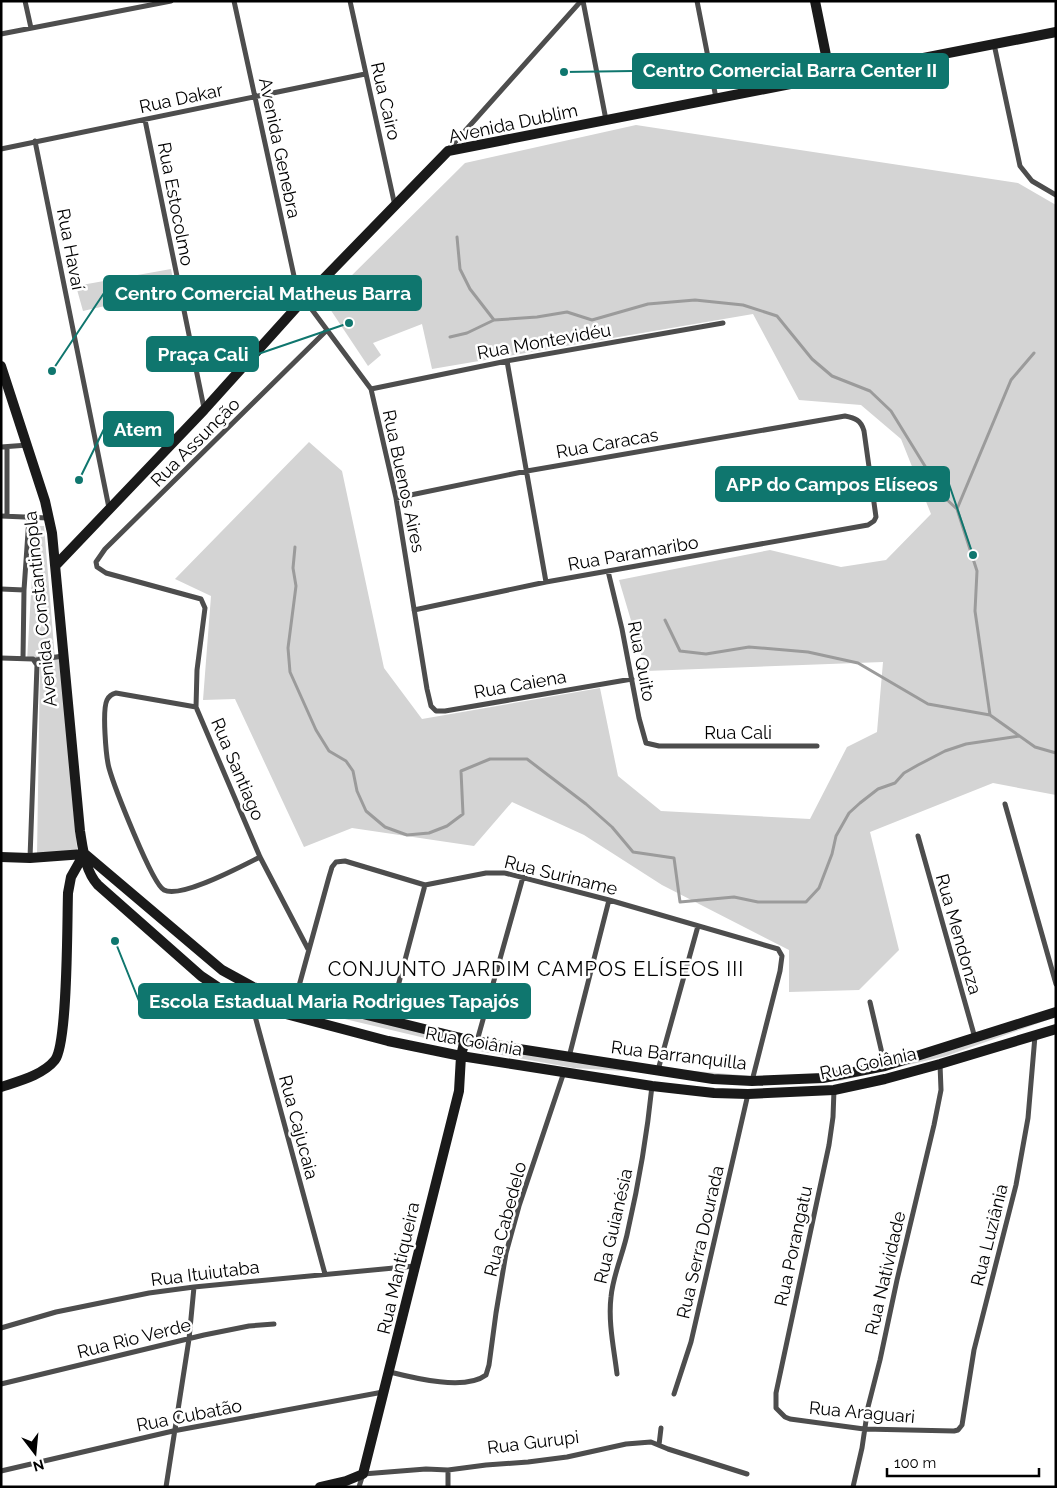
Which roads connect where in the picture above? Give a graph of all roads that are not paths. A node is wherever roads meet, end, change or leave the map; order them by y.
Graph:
1 (25, 1) edge
2 (171, 1) edge
3 (234, 1) edge
4 (350, 1) edge
5 (582, 1) edge
6 (697, 1) edge
7 (815, 1) edge
8 (142, 4) edge
9 (31, 28) junction
10 (1056, 32) edge
11 (1, 34) edge
12 (994, 43) junction
13 (365, 74) junction
14 (830, 75) junction
15 (256, 97) junction
16 (716, 98) junction
17 (145, 120) junction
18 (606, 121) junction
19 (35, 141) junction
20 (1, 149) edge
21 (448, 151) junction
22 (1056, 195) edge
23 (395, 206) junction
24 (304, 299) junction
25 (723, 323) dead end
26 (326, 331) junction
27 (506, 361) junction
28 (1, 366) edge
29 (370, 389) junction
30 (204, 410) junction
31 (28, 445) junction
32 (4, 447) edge
33 (526, 471) junction
34 (396, 498) junction
35 (109, 510) junction
36 (4, 516) edge
37 (30, 518) junction
38 (49, 518) junction
39 (858, 527) joint
40 (56, 565) junction
41 (608, 571) junction
42 (546, 582) junction
43 (1, 589) edge
44 (24, 590) junction
45 (190, 596) joint
46 (414, 610) junction
47 (64, 656) junction
48 (1, 658) edge
49 (23, 658) junction
50 (36, 660) junction
51 (632, 679) junction
52 (427, 689) joint
53 (196, 707) junction
54 (659, 746) joint
55 (817, 746) dead end
56 (1005, 804) dead end
57 (918, 836) dead end
58 (84, 854) junction
59 (1, 857) edge
60 (260, 857) junction
61 (30, 858) junction
62 (523, 877) junction
63 (425, 885) junction
64 (609, 900) junction
65 (698, 926) junction
66 (308, 949) junction
67 (1056, 984) edge
68 (253, 987) junction
69 (295, 998) junction
70 (870, 1002) dead end
71 (252, 1005) junction
72 (1056, 1012) edge
73 (291, 1016) junction
74 (389, 1020) junction
75 (1056, 1029) edge
76 (1035, 1035) junction
77 (466, 1039) junction
78 (975, 1039) junction
79 (477, 1041) junction
80 (519, 1050) junction
81 (461, 1056) junction
82 (569, 1057) junction
83 (940, 1064) junction
84 (516, 1065) junction
85 (885, 1066) junction
86 (658, 1071) junction
87 (564, 1072) junction
88 (823, 1078) junction
89 (752, 1081) junction
90 (652, 1086) junction
91 (1, 1087) edge
92 (829, 1090) junction
93 (748, 1094) junction
94 (414, 1266) junction
95 (325, 1274) junction
96 (194, 1287) junction
97 (274, 1324) dead end
98 (1, 1328) edge
99 (189, 1339) junction
100 (390, 1372) junction
101 (617, 1374) dead end
102 (1, 1384) edge
103 (383, 1392) junction
104 (674, 1394) dead end
105 (776, 1408) joint
106 (661, 1428) dead end
107 (864, 1429) junction
108 (173, 1431) junction
109 (950, 1432) joint
110 (659, 1445) junction
111 (1, 1470) edge
112 (448, 1470) junction
113 (363, 1474) junction
114 (747, 1474) dead end
115 (166, 1487) edge
116 (320, 1487) edge
117 (359, 1487) edge
118 (448, 1487) edge
119 (853, 1487) edge

1 - 9 street
2 - 8 street
3 - 15 street, Avenida Genebra
4 - 13 street, Rua Cairo
5 - 18 street
5 - 21 street
6 - 16 street
7 - 14 street
8 - 9 street
9 - 11 street
10 - 12 street, Avenida Dublim
12 - 14 street, Avenida Dublim
12 - 22 street
13 - 15 street, Rua Dakar
13 - 23 street, Rua Cairo
14 - 16 street, Avenida Dublim
15 - 17 street, Rua Dakar
15 - 24 street, Avenida Genebra
16 - 18 street, Avenida Dublim
17 - 19 street, Rua Dakar
17 - 30 street, Rua Estocolmo
18 - 21 street, Avenida Dublim
19 - 20 street, Rua Dakar
19 - 35 street, Rua Havaí
21 - 23 street, Avenida Dublim
23 - 24 street, Avenida Dublim
24 - 26 street, Rua Buenos Aires
24 - 30 street, Avenida Dublim
25 - 27 street, Rua Montevidéu
26 - 29 street, Rua Buenos Aires
26 - 45 street, Rua Assunção
27 - 29 street, Rua Montevidéu
27 - 33 street
28 - 31 street, Avenida Constantinopla
29 - 34 street, Rua Buenos Aires
30 - 35 street, Avenida Dublim
31 - 32 street
31 - 38 street, Avenida Constantinopla
32 - 36 street
33 - 34 street, Rua Caracas
33 - 39 street, Rua Caracas
33 - 42 street
34 - 46 street, Rua Buenos Aires
35 - 40 street, Avenida Dublim
36 - 37 street
37 - 38 street
37 - 44 street
38 - 40 street, Avenida Constantinopla
39 - 41 street, Rua Paramaribo
40 - 47 street, Avenida Constantinopla
41 - 42 street, Rua Paramaribo
41 - 51 street, Rua Quito
42 - 46 street, Rua Paramaribo
43 - 44 street
44 - 49 street
45 - 53 street, Rua Santiago
46 - 52 street, Rua Buenos Aires
47 - 50 street
47 - 58 street, Avenida Constantinopla
48 - 49 street
49 - 50 street
50 - 61 street
51 - 52 street, Rua Caiena
51 - 54 street, Rua Quito
53 - 60 street, Rua Santiago
53 - 60 street
54 - 55 street, Rua Cali
56 - 67 street
57 - 78 street, Rua Mendonza
58 - 61 street
58 - 68 street
58 - 71 street, Rua Goiânia
58 - 91 street
59 - 61 street
60 - 66 street, Rua Santiago
62 - 63 street, Rua Suriname
62 - 64 street, Rua Suriname
62 - 79 street
63 - 66 street, Rua Suriname
63 - 74 street
64 - 65 street, Rua Suriname
64 - 82 street
65 - 86 street
65 - 89 street, Rua Suriname
66 - 69 street
68 - 69 street
68 - 71 street, Rua Cajucaia
69 - 73 street
69 - 74 street, Rua Barranquilla
70 - 85 street
71 - 73 street, Rua Goiânia
71 - 95 street, Rua Cajucaia
72 - 78 street, Rua Barranquilla
73 - 81 street, Rua Goiânia
74 - 77 street, Rua Barranquilla
75 - 76 street, Rua Goiânia
76 - 83 street, Rua Goiânia
76 - 109 street, Rua Luziânia
77 - 79 street, Rua Barranquilla
77 - 81 street, Rua Mantiqueira
78 - 85 street, Rua Barranquilla
79 - 80 street, Rua Barranquilla
80 - 82 street, Rua Barranquilla
80 - 84 street
81 - 84 street, Rua Goiânia
81 - 94 street, Rua Mantiqueira
82 - 86 street, Rua Barranquilla
83 - 92 street, Rua Goiânia
83 - 107 street, Rua Natividade
84 - 87 street, Rua Goiânia
85 - 88 street, Rua Barranquilla
86 - 89 street, Rua Barranquilla
87 - 90 street, Rua Goiânia
87 - 100 street, Rua Cabedelo
88 - 89 street, Rua Barranquilla
88 - 92 street
90 - 93 street, Rua Goiânia
90 - 101 street, Rua Guianésia
92 - 93 street, Rua Goiânia
92 - 105 street, Rua Porangatu
93 - 104 street, Rua Serra Dourada
94 - 95 street, Rua Ituiutaba
94 - 100 street, Rua Mantiqueira
95 - 96 street, Rua Ituiutaba
96 - 98 street, Rua Ituiutaba
96 - 99 street
97 - 99 street, Rua Rio Verde
99 - 102 street, Rua Rio Verde
99 - 108 street
100 - 103 street, Rua Mantiqueira
103 - 108 street, Rua Cubatão
103 - 113 street, Rua Mantiqueira
105 - 107 street, Rua Araguari
106 - 110 street
107 - 109 street, Rua Araguari
107 - 119 street, Rua Natividade
108 - 111 street, Rua Cubatão
108 - 115 street
110 - 112 street, Rua Gurupi
110 - 114 street, Rua Gurupi
112 - 113 street, Rua Gurupi
112 - 118 street
113 - 116 street, Rua Gurupi
113 - 117 street, Rua Mantiqueira

